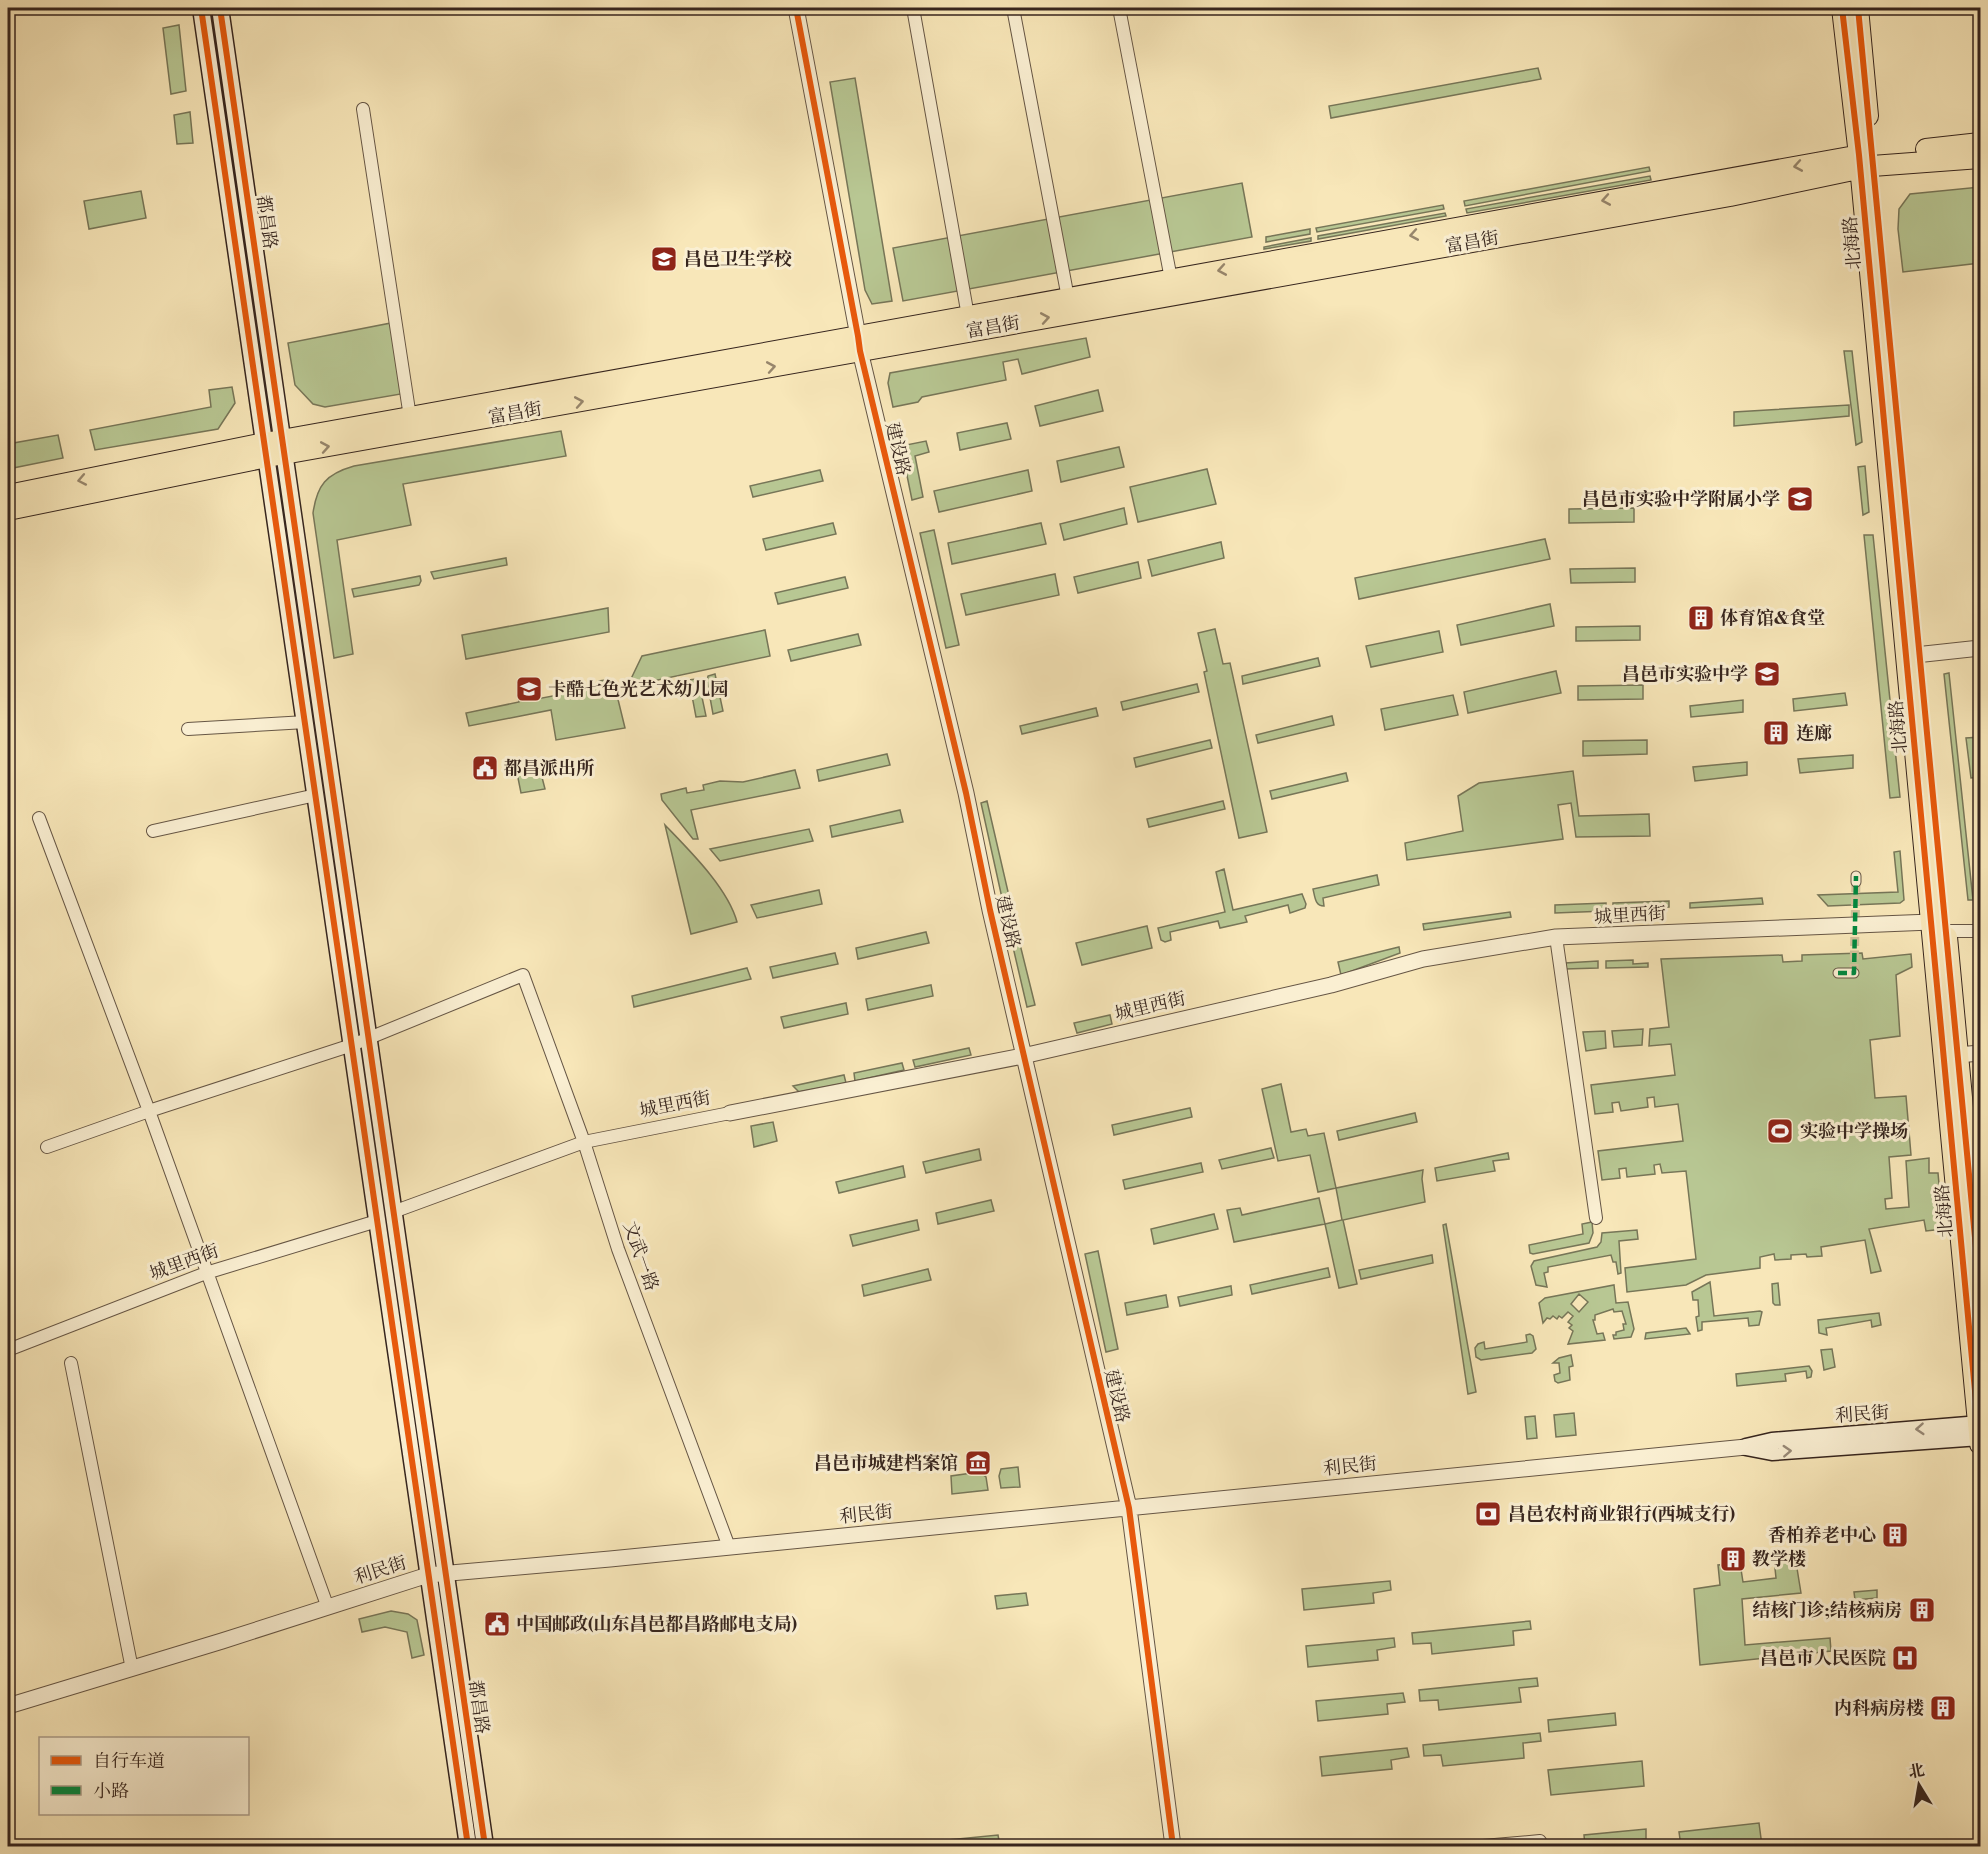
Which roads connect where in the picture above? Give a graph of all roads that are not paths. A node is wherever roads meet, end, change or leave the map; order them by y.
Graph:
1 (201, 8) edge
2 (220, 8) edge
3 (796, 8) edge
4 (912, 8) edge
5 (1013, 8) edge
6 (1119, 8) edge
7 (1842, 8) edge
8 (1858, 8) edge
9 (363, 109) dead end
10 (1980, 143) edge
11 (1980, 158) edge
12 (1866, 161) junction
13 (1171, 279) junction
14 (1068, 298) junction
15 (968, 316) junction
16 (859, 344) junction
17 (410, 417) junction
18 (275, 449) junction
19 (8, 495) edge
20 (8, 510) edge
21 (1980, 648) edge
22 (1913, 655) junction
23 (306, 722) junction
24 (188, 729) dead end
25 (316, 795) junction
26 (39, 818) dead end
27 (153, 831) dead end
28 (1939, 927) junction
29 (1980, 931) edge
30 (1556, 938) junction
31 (1838, 973) dead end
32 (1854, 973) dead end
33 (368, 1037) junction
34 (352, 1045) junction
35 (1980, 1053) edge
36 (1958, 1055) junction
37 (1023, 1056) junction
38 (149, 1111) junction
39 (730, 1113) joint
40 (584, 1142) junction
41 (47, 1147) dead end
42 (393, 1212) junction
43 (1596, 1218) dead end
44 (377, 1221) junction
45 (206, 1273) junction
46 (1980, 1290) edge
47 (8, 1350) edge
48 (71, 1363) dead end
49 (1980, 1431) edge
50 (1980, 1444) edge
51 (1746, 1447) joint
52 (1129, 1508) junction
53 (729, 1547) junction
54 (436, 1574) junction
55 (328, 1608) junction
56 (132, 1669) junction
57 (8, 1706) edge
58 (1540, 1841) dead end
59 (468, 1846) edge
60 (485, 1846) edge
61 (1173, 1846) edge
62 (1483, 1846) edge
63 (1488, 1846) edge

1 - 18 main road, 都昌路
2 - 18 main road, 都昌路
3 - 16 street, 建设路
4 - 15 street
5 - 14 street
6 - 13 street
7 - 12 main road, 北海路
8 - 12 main road, 北海路
9 - 17 street
10 - 12 main road, 富昌街
11 - 12 main road, 富昌街
12 -> 13 main road, 富昌街
16 -> 12 main road, 富昌街
12 - 22 main road, 北海路
13 - 14 main road, 富昌街
14 - 15 main road, 富昌街
15 - 16 main road, 富昌街
16 - 17 main road, 富昌街
18 -> 16 main road, 富昌街
16 - 37 street, 建设路
17 - 18 main road, 富昌街
18 -> 19 main road, 富昌街
18 - 20 main road, 富昌街
18 - 23 main road, 都昌路
18 - 33 main road
21 - 22 street
22 - 28 main road, 北海路
23 - 24 street
23 - 25 main road, 都昌路
25 - 27 street
25 - 34 main road, 都昌路
26 - 38 street
28 - 29 street
28 - 30 street, 城里西街
28 - 36 main road, 北海路
28 - 49 main road, 北海路
30 - 37 street, 城里西街
30 - 43 street
31 - 32 street
33 - 34 street
33 - 40 street, 文武一路
33 - 42 main road
34 - 38 street
34 - 44 main road, 都昌路
35 - 36 street
36 - 46 main road, 北海路
37 - 39 street, 城里西街
37 - 52 street, 建设路
38 - 41 street
38 - 45 street
39 - 40 street, 城里西街
40 - 42 street, 城里西街
40 - 53 street, 文武一路
42 - 54 main road
44 - 45 street, 城里西街
44 - 54 main road, 都昌路
45 - 47 street, 城里西街
45 - 55 street
48 - 56 street
49 - 50 main road, 北海路
49 - 51 main road, 利民街
51 - 52 street, 利民街
52 - 53 street, 利民街
52 - 61 street, 建设路
53 - 54 street, 利民街
54 - 55 street, 利民街
54 - 59 main road, 都昌路
54 - 60 main road, 都昌路
55 - 56 street, 利民街
56 - 57 street, 利民街
58 - 63 street
62 - 63 street

